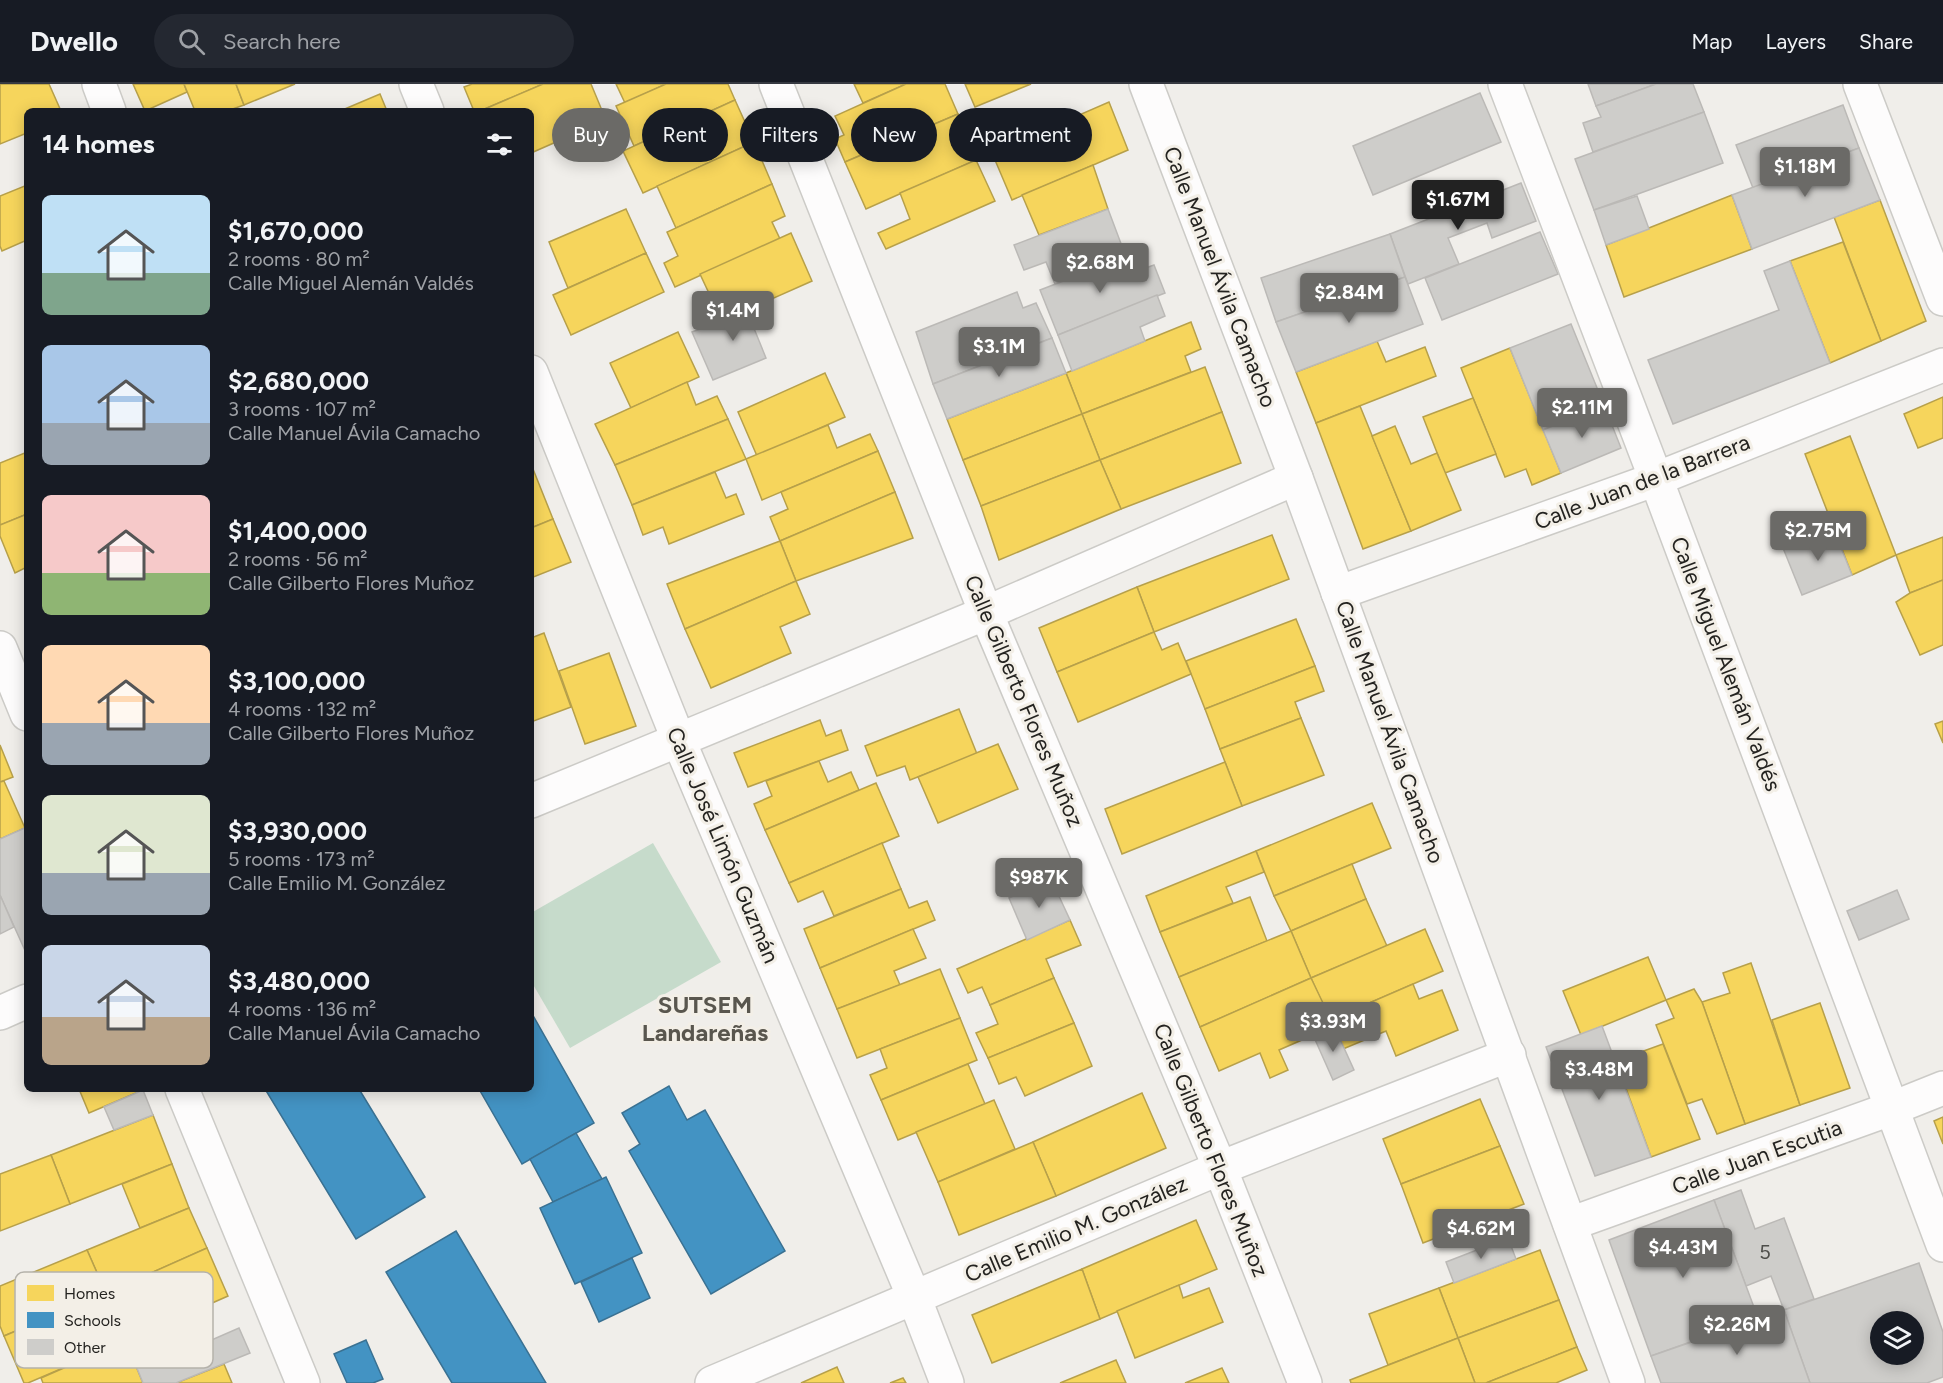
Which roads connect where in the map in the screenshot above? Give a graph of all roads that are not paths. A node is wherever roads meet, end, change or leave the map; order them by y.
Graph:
1 (99, 84) edge
2 (416, 84) edge
3 (776, 84) edge
4 (1146, 84) edge
5 (1505, 84) edge
6 (1860, 84) edge
7 (108, 108) edge
8 (426, 108) edge
9 (1943, 299) edge
10 (1943, 365) edge
11 (534, 379) edge
12 (1296, 478) junction
13 (1656, 479) junction
14 (1338, 593) junction
15 (986, 613) junction
16 (0, 648) edge
17 (24, 707) edge
18 (679, 741) junction
19 (534, 800) edge
20 (24, 1002) edge
21 (0, 1013) edge
22 (1509, 1055) junction
23 (1943, 1088) edge
24 (183, 1092) edge
25 (1893, 1108) junction
26 (1220, 1168) junction
27 (1570, 1224) junction
28 (1943, 1245) edge
29 (914, 1297) junction
30 (303, 1383) edge
31 (712, 1383) edge
32 (947, 1383) edge
33 (1305, 1383) edge
34 (1628, 1383) edge

1 - 7 street
2 - 8 street
3 - 15 street, Calle Gilberto Flores Muñoz
4 - 12 street, Calle Manuel Ávila Camacho
5 - 13 street, Calle Miguel Alemán Valdés
6 - 9 street
10 - 13 street, Calle Juan de la Barrera
11 - 18 street, Calle José Limón Guzmán
12 - 14 street, Calle Manuel Ávila Camacho
12 - 15 street
13 - 14 street, Calle Juan de la Barrera
13 - 25 street, Calle Miguel Alemán Valdés
14 - 22 street, Calle Manuel Ávila Camacho
15 - 18 street
15 - 26 street, Calle Gilberto Flores Muñoz
16 - 17 street
18 - 19 street
18 - 29 street, Calle José Limón Guzmán
20 - 21 street
22 - 26 street, Calle Emilio M. González
22 - 27 street, Calle Manuel Ávila Camacho
23 - 25 street, Calle Juan Escutia
24 - 30 street
25 - 27 street, Calle Juan Escutia
25 - 28 street, Calle Miguel Alemán Valdés
26 - 29 street, Calle Emilio M. González
26 - 33 street, Calle Gilberto Flores Muñoz
27 - 34 street, Calle Manuel Ávila Camacho
29 - 31 street, Calle Emilio M. González
29 - 32 street, Calle José Limón Guzmán

